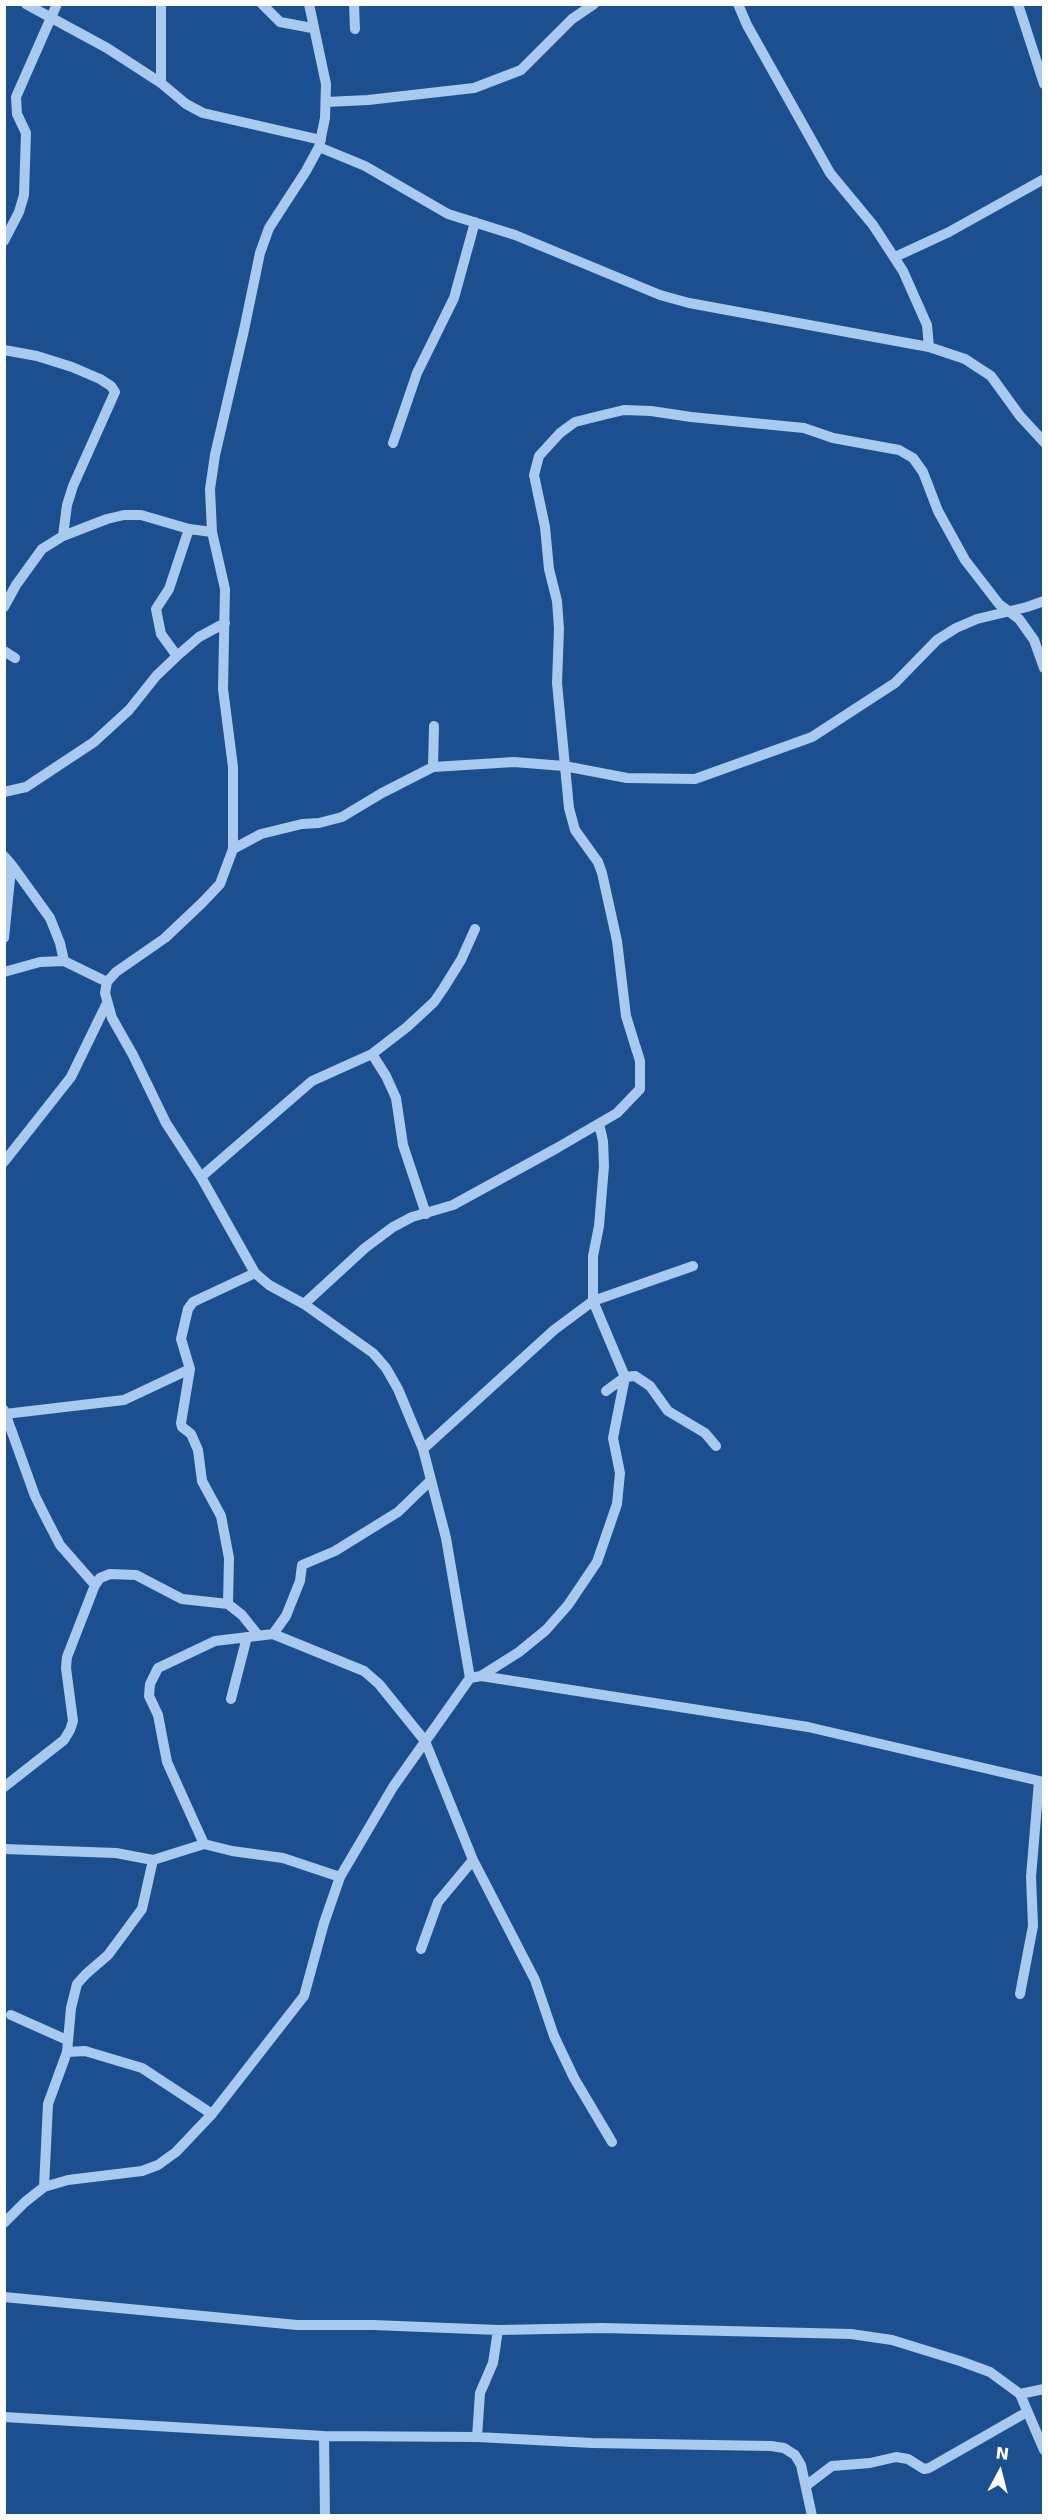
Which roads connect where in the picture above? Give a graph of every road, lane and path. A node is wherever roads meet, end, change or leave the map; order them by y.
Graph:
1 (26, 4) edge
2 (57, 4) edge
3 (161, 4) edge
4 (262, 4) edge
5 (309, 4) edge
6 (354, 4) edge
7 (594, 4) edge
8 (738, 4) edge
9 (1018, 4) edge
10 (50, 20) junction
11 (312, 28) junction
12 (355, 29) dead end
13 (161, 83) junction
14 (1044, 84) edge
15 (326, 102) junction
16 (320, 143) junction
17 (1044, 179) edge
18 (475, 222) junction
19 (4, 241) edge
20 (895, 257) junction
21 (929, 347) junction
22 (4, 350) edge
23 (1044, 442) edge
24 (393, 443) dead end
25 (189, 529) junction
26 (212, 532) junction
27 (63, 536) junction
28 (1044, 601) edge
29 (4, 607) edge
30 (1009, 612) junction
31 (225, 623) junction
32 (4, 651) edge
33 (177, 656) junction
34 (15, 658) dead end
35 (1044, 668) edge
36 (434, 726) dead end
37 (564, 766) junction
38 (433, 767) junction
39 (4, 792) edge
40 (232, 849) junction
41 (8, 860) edge
42 (475, 929) dead end
43 (4, 938) edge
44 (64, 961) junction
45 (4, 972) edge
46 (107, 982) junction
47 (106, 1005) junction
48 (372, 1054) junction
49 (599, 1124) junction
50 (4, 1162) edge
51 (201, 1177) junction
52 (426, 1214) junction
53 (693, 1266) dead end
54 (255, 1273) junction
55 (592, 1301) junction
56 (304, 1304) junction
57 (190, 1369) junction
58 (625, 1377) junction
59 (606, 1391) dead end
60 (4, 1410) edge
61 (5, 1414) edge
62 (716, 1446) dead end
63 (423, 1449) junction
64 (430, 1481) junction
65 (95, 1585) junction
66 (228, 1604) junction
67 (273, 1634) junction
68 (253, 1636) junction
69 (481, 1676) junction
70 (470, 1678) junction
71 (231, 1699) dead end
72 (425, 1741) junction
73 (1041, 1781) edge
74 (4, 1787) edge
75 (204, 1844) junction
76 (4, 1849) edge
77 (153, 1860) junction
78 (473, 1860) junction
79 (340, 1878) junction
80 (421, 1949) dead end
81 (1020, 1994) dead end
82 (11, 2014) dead end
83 (67, 2040) junction
84 (67, 2052) junction
85 (212, 2114) junction
86 (612, 2142) dead end
87 (44, 2187) junction
88 (4, 2223) edge
89 (4, 2297) edge
90 (498, 2330) junction
91 (1044, 2389) edge
92 (1020, 2394) junction
93 (1028, 2412) junction
94 (4, 2417) edge
95 (324, 2436) junction
96 (477, 2437) junction
97 (1044, 2450) edge
98 (807, 2485) junction
99 (325, 2516) edge
100 (812, 2516) edge

1 - 10 street
2 - 10 street
3 - 13 street
4 - 11 street
5 - 11 street
6 - 12 street
7 - 15 street
8 - 20 street
9 - 14 street
10 - 13 street
10 - 19 street
11 - 15 street
13 - 16 street
15 - 16 street
16 - 18 street
16 - 26 street
17 - 20 street
18 - 21 street
18 - 24 street
20 - 21 street
21 - 23 street
22 - 27 street
25 - 26 street
25 - 27 street
25 - 33 street
26 - 31 street
27 - 29 street
28 - 30 street
30 - 35 street
30 - 37 street
30 - 37 street
31 - 33 street
31 - 40 street
32 - 34 street
33 - 39 street
36 - 38 street
37 - 38 street
37 - 49 street
38 - 40 street
40 - 46 street
41 - 43 street
41 - 44 street
42 - 48 street
44 - 45 street
44 - 46 street
46 - 47 street
47 - 50 street
47 - 51 street
48 - 51 street
48 - 52 street
49 - 52 street
49 - 55 street
51 - 54 street
52 - 56 street
53 - 55 street
54 - 56 street
54 - 57 street
55 - 58 street
55 - 63 street
56 - 63 street
57 - 61 street
57 - 66 street
58 - 59 street
58 - 62 street
58 - 69 street
60 - 61 street
61 - 65 street
63 - 64 street
64 - 67 street
64 - 70 street
65 - 66 street
65 - 74 street
66 - 68 street
67 - 68 street
67 - 72 street
68 - 71 street
68 - 75 street
69 - 70 street
69 - 73 street
70 - 72 street
72 - 78 street
72 - 79 street
73 - 81 street
75 - 77 street
75 - 79 street
76 - 77 street
77 - 83 street
78 - 80 street
78 - 86 street
79 - 85 street
82 - 83 street
83 - 84 street
84 - 85 street
84 - 87 street
85 - 87 street
87 - 88 street
89 - 90 street
90 - 92 street
90 - 96 street
91 - 92 street
92 - 93 street
93 - 97 street
93 - 98 street
94 - 95 street
95 - 96 street
95 - 99 street
96 - 98 street
98 - 100 street

